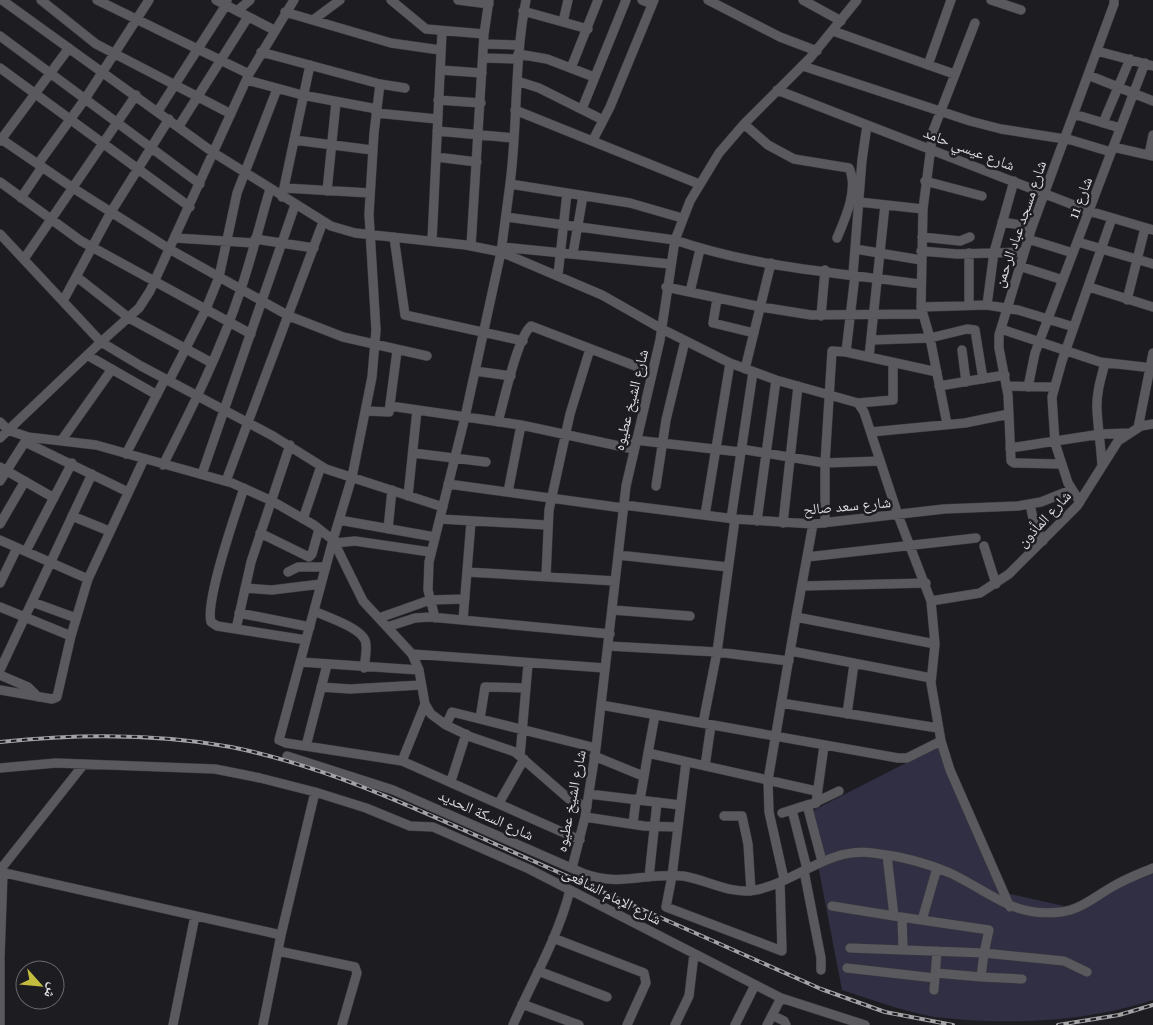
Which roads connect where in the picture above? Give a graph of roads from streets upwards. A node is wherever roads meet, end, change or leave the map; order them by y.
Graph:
1 (2, 0) edge
2 (41, 0) edge
3 (97, 0) edge
4 (149, 0) edge
5 (216, 0) edge
6 (250, 0) edge
7 (294, 0) edge
8 (340, 0) edge
9 (458, 0) edge
10 (526, 0) edge
11 (568, 0) edge
12 (626, 0) edge
13 (642, 0) edge
14 (708, 0) edge
15 (803, 0) edge
16 (857, 0) edge
17 (951, 0) edge
18 (991, 0) edge
19 (393, 1) edge
20 (594, 1) edge
21 (227, 2) edge
22 (489, 2) edge
23 (653, 2) edge
24 (1114, 2) edge
25 (328, 3) edge
26 (723, 3) edge
27 (1021, 10) dead end
28 (237, 11) junction
29 (285, 12) junction
30 (523, 12) junction
31 (248, 17) junction
32 (136, 19) junction
33 (313, 20) junction
34 (841, 21) junction
35 (564, 22) junction
36 (975, 23) dead end
37 (588, 29) junction
38 (274, 30) junction
39 (833, 31) junction
40 (442, 32) junction
41 (0, 36) edge
42 (484, 39) junction
43 (68, 48) junction
44 (198, 49) junction
45 (440, 50) junction
46 (817, 50) junction
47 (1097, 51) junction
48 (261, 52) junction
49 (518, 53) junction
50 (114, 54) junction
51 (483, 58) junction
52 (1130, 59) junction
53 (221, 60) junction
54 (310, 65) junction
55 (928, 65) junction
56 (1149, 65) edge
57 (803, 66) junction
58 (0, 68) edge
59 (571, 68) junction
60 (440, 70) junction
61 (102, 72) junction
62 (50, 73) junction
63 (482, 73) junction
64 (954, 74) junction
65 (1088, 75) junction
66 (248, 77) junction
67 (594, 77) junction
68 (517, 81) junction
69 (380, 84) junction
70 (174, 85) junction
71 (1118, 87) junction
72 (405, 88) dead end
73 (278, 89) junction
74 (777, 90) junction
75 (1134, 93) junction
76 (34, 94) junction
77 (302, 95) junction
78 (136, 96) junction
79 (197, 98) junction
80 (84, 99) junction
81 (438, 100) junction
82 (1153, 101) edge
83 (336, 102) junction
84 (481, 103) junction
85 (582, 109) junction
86 (515, 110) junction
87 (158, 111) junction
88 (376, 111) junction
89 (940, 112) junction
90 (231, 114) junction
91 (1074, 114) junction
92 (70, 119) junction
93 (169, 119) junction
94 (437, 119) junction
95 (603, 120) junction
96 (117, 123) junction
97 (1103, 123) junction
98 (744, 124) junction
99 (867, 125) junction
100 (179, 126) junction
101 (1120, 128) junction
102 (437, 131) junction
103 (479, 135) junction
104 (1153, 135) edge
105 (514, 138) junction
106 (1065, 139) junction
107 (1, 140) edge
108 (294, 140) junction
109 (593, 140) junction
110 (104, 144) junction
111 (332, 145) junction
112 (151, 147) junction
113 (930, 148) junction
114 (372, 150) junction
115 (1112, 150) junction
116 (214, 152) junction
117 (1151, 155) edge
118 (436, 157) junction
119 (477, 162) junction
120 (40, 166) junction
121 (137, 168) junction
122 (244, 172) junction
123 (925, 181) junction
124 (1014, 181) junction
125 (0, 182) edge
126 (200, 184) junction
127 (510, 184) junction
128 (699, 184) junction
129 (73, 188) junction
130 (284, 188) junction
131 (270, 190) junction
132 (327, 191) junction
133 (567, 193) junction
134 (370, 194) junction
135 (1044, 194) junction
136 (583, 196) junction
137 (982, 196) dead end
138 (282, 197) junction
139 (21, 198) junction
140 (859, 202) junction
141 (294, 205) junction
142 (885, 205) junction
143 (190, 207) junction
144 (923, 209) junction
145 (1089, 211) junction
146 (111, 212) junction
147 (506, 217) junction
148 (682, 218) junction
149 (1112, 218) junction
150 (51, 221) junction
151 (323, 222) junction
152 (1002, 222) junction
153 (563, 223) junction
154 (578, 226) junction
155 (1032, 227) junction
156 (1149, 229) edge
157 (0, 234) edge
158 (369, 235) junction
159 (922, 236) junction
160 (394, 237) junction
161 (970, 237) dead end
162 (176, 238) junction
163 (837, 238) dead end
164 (1028, 239) junction
165 (674, 240) junction
166 (255, 241) junction
167 (432, 241) junction
168 (226, 242) junction
169 (1078, 242) junction
170 (282, 243) junction
171 (471, 246) junction
172 (92, 248) junction
173 (314, 248) junction
174 (700, 249) junction
175 (855, 249) junction
176 (171, 250) junction
177 (502, 250) junction
178 (1101, 250) junction
179 (560, 252) junction
180 (994, 252) junction
181 (1024, 252) junction
182 (573, 253) junction
183 (880, 253) junction
184 (969, 253) junction
185 (1073, 254) junction
186 (921, 255) junction
187 (24, 259) junction
188 (1137, 260) junction
189 (771, 263) junction
190 (670, 264) junction
191 (1153, 264) edge
192 (1019, 266) junction
193 (825, 270) junction
194 (854, 274) junction
195 (558, 275) junction
196 (76, 277) junction
197 (219, 277) junction
198 (877, 278) junction
199 (1063, 280) junction
200 (155, 281) junction
201 (920, 284) junction
202 (666, 287) junction
203 (1088, 287) junction
204 (241, 289) junction
205 (690, 292) junction
206 (717, 298) junction
207 (1127, 300) junction
208 (63, 301) junction
209 (263, 301) junction
210 (968, 304) junction
211 (987, 305) junction
212 (761, 307) junction
213 (1153, 307) edge
214 (1006, 308) junction
215 (206, 309) junction
216 (921, 311) junction
217 (874, 314) junction
218 (289, 316) junction
219 (821, 316) junction
220 (851, 316) junction
221 (129, 318) junction
222 (1048, 319) junction
223 (229, 322) junction
224 (1074, 327) junction
225 (662, 329) junction
226 (1001, 329) junction
227 (484, 331) junction
228 (754, 333) junction
229 (251, 334) junction
230 (930, 338) junction
231 (872, 340) junction
232 (523, 341) junction
233 (685, 341) junction
234 (101, 342) junction
235 (1039, 342) junction
236 (376, 346) junction
237 (186, 349) junction
238 (590, 349) junction
239 (962, 350) dead end
240 (397, 351) junction
241 (1066, 351) junction
242 (846, 352) junction
243 (1153, 353) edge
244 (87, 355) junction
245 (427, 356) dead end
246 (869, 357) junction
247 (212, 363) junction
248 (730, 363) junction
249 (893, 363) junction
250 (1105, 363) junction
251 (1151, 368) edge
252 (112, 369) junction
253 (475, 371) junction
254 (749, 371) junction
255 (651, 372) junction
256 (936, 372) junction
257 (1005, 374) junction
258 (511, 376) junction
259 (983, 379) junction
260 (167, 380) junction
261 (776, 380) junction
262 (966, 382) junction
263 (798, 386) junction
264 (939, 386) junction
265 (1006, 386) junction
266 (1028, 387) junction
267 (1054, 387) junction
268 (828, 393) junction
269 (157, 395) junction
270 (198, 397) junction
271 (858, 403) junction
272 (390, 406) junction
273 (417, 410) junction
274 (225, 411) junction
275 (366, 411) junction
276 (1009, 414) junction
277 (465, 417) junction
278 (0, 422) edge
279 (247, 422) junction
280 (498, 422) junction
281 (947, 424) junction
282 (1153, 424) edge
283 (521, 425) junction
284 (8, 430) junction
285 (1134, 431) junction
286 (871, 432) junction
287 (565, 434) junction
288 (1101, 434) junction
289 (0, 438) edge
290 (26, 440) junction
291 (60, 441) junction
292 (662, 443) junction
293 (1055, 443) junction
294 (290, 445) junction
295 (634, 445) junction
296 (1031, 445) junction
297 (1010, 448) junction
298 (714, 449) junction
299 (740, 451) junction
300 (413, 453) junction
301 (765, 453) junction
302 (126, 454) junction
303 (455, 457) junction
304 (790, 458) junction
305 (144, 459) junction
306 (880, 461) junction
307 (486, 462) dead end
308 (72, 463) junction
309 (825, 463) junction
310 (1034, 463) junction
311 (163, 464) junction
312 (1060, 464) junction
313 (320, 466) junction
314 (1102, 466) junction
315 (3, 468) edge
316 (92, 474) junction
317 (202, 474) junction
318 (352, 478) junction
319 (0, 481) edge
320 (25, 481) junction
321 (226, 481) junction
322 (448, 484) junction
323 (656, 486) dead end
324 (244, 488) junction
325 (392, 490) junction
326 (1072, 490) junction
327 (128, 492) junction
328 (508, 492) junction
329 (408, 496) junction
330 (54, 498) junction
331 (551, 499) junction
332 (272, 501) junction
333 (1080, 502) junction
334 (1030, 504) junction
335 (623, 506) junction
336 (443, 507) junction
337 (705, 515) junction
338 (898, 515) junction
339 (72, 516) junction
340 (303, 519) junction
341 (440, 519) junction
342 (733, 519) junction
343 (340, 520) junction
344 (757, 521) junction
345 (471, 522) junction
346 (783, 523) junction
347 (825, 523) junction
348 (0, 524) edge
349 (813, 524) junction
350 (546, 525) junction
351 (319, 529) junction
352 (388, 529) junction
353 (109, 531) junction
354 (260, 533) junction
355 (434, 537) junction
356 (976, 538) dead end
357 (0, 540) edge
358 (334, 541) junction
359 (1043, 541) junction
360 (984, 546) dead end
361 (911, 547) junction
362 (22, 550) junction
363 (430, 552) junction
364 (618, 555) junction
365 (807, 557) junction
366 (50, 562) junction
367 (326, 567) junction
368 (728, 567) junction
369 (288, 572) dead end
370 (467, 572) junction
371 (546, 576) junction
372 (88, 578) junction
373 (615, 581) junction
374 (926, 583) junction
375 (0, 584) edge
376 (321, 584) junction
377 (996, 584) junction
378 (802, 586) junction
379 (245, 588) junction
380 (464, 599) junction
381 (430, 600) junction
382 (931, 601) junction
383 (32, 602) junction
384 (0, 607) edge
385 (612, 610) junction
386 (314, 611) junction
387 (239, 613) junction
388 (690, 616) dead end
389 (26, 618) junction
390 (76, 618) junction
391 (378, 618) junction
392 (435, 618) junction
393 (796, 618) junction
394 (463, 620) junction
395 (310, 626) junction
396 (387, 627) junction
397 (236, 629) junction
398 (610, 634) junction
399 (71, 636) junction
400 (306, 640) junction
401 (934, 644) junction
402 (608, 646) junction
403 (791, 651) junction
404 (717, 652) junction
405 (412, 654) junction
406 (789, 661) junction
407 (300, 662) junction
408 (327, 664) junction
409 (528, 664) junction
410 (854, 664) junction
411 (364, 668) junction
412 (606, 668) junction
413 (0, 670) edge
414 (419, 670) junction
415 (0, 675) edge
416 (931, 678) junction
417 (421, 685) junction
418 (321, 687) junction
419 (526, 688) junction
420 (0, 690) edge
421 (39, 697) junction
422 (781, 703) junction
423 (425, 704) junction
424 (602, 705) junction
425 (847, 714) junction
426 (655, 715) junction
427 (480, 719) junction
428 (707, 724) junction
429 (446, 725) junction
430 (938, 728) junction
431 (522, 730) junction
432 (466, 734) junction
433 (775, 737) junction
434 (941, 741) junction
435 (306, 746) junction
436 (824, 746) junction
437 (595, 752) junction
438 (648, 753) junction
439 (287, 756) dead end
440 (522, 757) junction
441 (402, 761) junction
442 (686, 762) junction
443 (84, 764) junction
444 (704, 766) junction
445 (0, 768) edge
446 (643, 776) junction
447 (768, 780) junction
448 (451, 781) junction
449 (816, 791) junction
450 (839, 791) dead end
451 (315, 792) junction
452 (589, 794) junction
453 (638, 800) junction
454 (657, 802) junction
455 (816, 802) junction
456 (499, 803) junction
457 (680, 805) junction
458 (807, 806) junction
459 (792, 810) junction
460 (586, 812) junction
461 (782, 813) dead end
462 (724, 816) dead end
463 (633, 824) junction
464 (654, 826) junction
465 (678, 827) junction
466 (580, 840) junction
467 (887, 855) junction
468 (822, 861) junction
469 (572, 868) junction
470 (937, 868) junction
471 (1153, 868) edge
472 (806, 870) junction
473 (1, 872) edge
474 (672, 876) junction
475 (649, 877) junction
476 (782, 881) junction
477 (570, 890) junction
478 (751, 891) junction
479 (832, 906) dead end
480 (1010, 907) junction
481 (195, 916) junction
482 (898, 916) junction
483 (922, 920) junction
484 (281, 935) junction
485 (553, 938) junction
486 (850, 948) dead end
487 (903, 949) junction
488 (278, 950) junction
489 (937, 951) junction
490 (984, 953) junction
491 (694, 954) junction
492 (0, 958) edge
493 (847, 968) dead end
494 (821, 970) dead end
495 (538, 971) junction
496 (1088, 972) dead end
497 (936, 976) junction
498 (981, 977) junction
499 (1022, 979) dead end
500 (755, 985) junction
501 (934, 990) dead end
502 (606, 997) dead end
503 (782, 998) junction
504 (0, 1002) edge
505 (522, 1004) junction
506 (772, 1015) junction
507 (840, 1021) edge
508 (0, 1025) edge
509 (173, 1025) edge
510 (263, 1025) edge
511 (342, 1025) edge
512 (513, 1025) edge
513 (579, 1025) edge
514 (627, 1025) edge
515 (675, 1025) edge
516 (735, 1025) edge
517 (767, 1025) edge
518 (786, 1025) edge
519 (865, 1025) edge

1 - 43 street
2 - 50 street
3 - 32 street
4 - 32 street
5 - 21 street
6 - 28 street
7 - 29 street
8 - 25 street
9 - 22 street
10 - 30 street
11 - 35 street
12 - 67 street
13 - 23 street
14 - 26 street
15 - 34 street
16 - 34 street, شارع الشيخ عطيوه
17 - 55 street
18 - 27 street
19 - 40 street
20 - 37 street
21 - 28 street
21 - 44 street
22 - 42 street
23 - 95 street
24 - 47 street, شارع مسجد عباد الرحمن
25 - 33 street
26 - 46 street
28 - 31 street
29 - 33 street
29 - 38 street
30 - 35 street
30 - 49 street
31 - 38 street
31 - 53 street
32 - 44 street
32 - 50 street
33 - 45 street
34 - 39 street, شارع الشيخ عطيوه
35 - 37 street
36 - 64 street
37 - 59 street
38 - 48 street
39 - 46 street, شارع الشيخ عطيوه
39 - 55 street
40 - 42 street
40 - 45 street
41 - 62 street
42 - 49 street
42 - 51 street
43 - 61 street
43 - 62 street
44 - 53 street
44 - 70 street
45 - 60 street
46 - 57 street, شارع الشيخ عطيوه
47 - 52 street
47 - 65 street, شارع مسجد عباد الرحمن
48 - 54 street
48 - 66 street
49 - 51 street
49 - 59 street
49 - 68 street
50 - 61 street
50 - 70 street
51 - 63 street
52 - 56 street
52 - 71 street
53 - 66 street
53 - 79 street
54 - 69 street
54 - 77 street
55 - 64 street
56 - 75 street, شارع 11
57 - 74 street, شارع الشيخ عطيوه
57 - 89 street
58 - 76 street
59 - 67 street
60 - 63 street
60 - 81 street
61 - 78 street
61 - 80 street
62 - 76 street
62 - 80 street
63 - 84 street
64 - 89 street
65 - 71 street
65 - 91 street, شارع مسجد عباد الرحمن
66 - 73 street
66 - 90 street
67 - 85 street
68 - 85 street
68 - 86 street
69 - 72 street
69 - 88 street
70 - 79 street
70 - 87 street
71 - 75 street
71 - 97 street
73 - 77 street
73 - 122 street
74 - 98 street, شارع الشيخ عطيوه
74 - 99 street, شارع عيسي حامد
75 - 82 street
75 - 101 street, شارع 11
76 - 92 street
76 - 107 street
77 - 83 street
77 - 108 street
78 - 87 street
78 - 96 street
79 - 90 street
79 - 100 street
80 - 92 street
80 - 96 street
81 - 84 street
81 - 94 street
83 - 88 street
83 - 111 street
84 - 103 street
85 - 95 street
86 - 105 street
86 - 109 street
87 - 93 street
88 - 94 street
88 - 114 street
89 - 106 street
89 - 113 street
90 - 116 street
91 - 97 street
91 - 106 street, شارع مسجد عباد الرحمن
92 - 110 street
92 - 120 street
93 - 100 street
93 - 112 street
94 - 102 street
95 - 109 street
96 - 110 street
96 - 112 street
97 - 101 street
98 - 128 street, شارع الشيخ عطيوه
98 - 163 street
99 - 113 street, شارع عيسي حامد
99 - 140 street
100 - 116 street
101 - 115 street, شارع 11
102 - 103 street
102 - 118 street
103 - 105 street
103 - 119 street
104 - 117 street
105 - 127 street
106 - 115 street
106 - 135 street, شارع مسجد عباد الرحمن
107 - 120 street
108 - 111 street
108 - 130 street
109 - 128 street
110 - 121 street
110 - 129 street
111 - 114 street
111 - 132 street
112 - 121 street
112 - 126 street
113 - 123 street
113 - 124 street, شارع عيسي حامد
114 - 134 street
115 - 117 street
115 - 145 street, شارع 11
116 - 122 street
116 - 126 street
118 - 119 street
118 - 167 street
119 - 171 street
120 - 129 street
120 - 139 street
121 - 143 street
121 - 146 street
122 - 131 street
122 - 168 street
123 - 137 street
123 - 144 street
124 - 135 street, شارع عيسي حامد
124 - 152 street
125 - 139 street
126 - 143 street
127 - 133 street
127 - 147 street
128 - 148 street, شارع الشيخ عطيوه
129 - 146 street
129 - 150 street
130 - 132 street
130 - 138 street
131 - 138 street
131 - 166 street
132 - 134 street
133 - 136 street
133 - 153 street
134 - 158 street
135 - 145 street, شارع عيسي حامد
135 - 155 street, شارع مسجد عباد الرحمن
136 - 148 street
136 - 154 street
138 - 141 street
139 - 150 street
140 - 142 street
140 - 175 street
141 - 151 street
141 - 170 street
142 - 144 street
142 - 183 street
143 - 162 street
144 - 159 street
145 - 149 street, شارع عيسي حامد
145 - 169 street, شارع 11
146 - 172 street
146 - 176 street
147 - 153 street
147 - 177 street
148 - 165 street, شارع الشيخ عطيوه
149 - 156 street, شارع عيسي حامد
149 - 178 street
150 - 172 street
150 - 187 street
151 - 158 street
151 - 173 street
152 - 155 street
152 - 180 street
153 - 154 street
153 - 179 street
154 - 165 street
154 - 182 street
155 - 164 street, شارع مسجد عباد الرحمن
156 - 188 street
157 - 187 street
158 - 160 street
158 - 236 street
159 - 161 street
159 - 186 street
160 - 167 street
160 - 227 street
162 - 168 street
162 - 176 street
164 - 181 street, شارع مسجد عباد الرحمن
164 - 185 street
165 - 174 street
165 - 190 street, شارع الشيخ عطيوه
166 - 168 street
166 - 170 street
166 - 204 street
167 - 171 street
168 - 197 street
169 - 178 street
169 - 185 street, شارع 11
170 - 173 street
170 - 209 street
171 - 177 street
172 - 196 street
172 - 200 street
173 - 218 street
174 - 189 street
174 - 205 street
175 - 183 street
175 - 194 street
176 - 197 street
176 - 200 street
177 - 179 street
177 - 195 street
177 - 227 street
178 - 188 street
178 - 203 street
179 - 182 street
179 - 195 street
180 - 181 street
180 - 184 street
180 - 211 street
181 - 192 street, شارع مسجد عباد الرحمن
182 - 190 street
183 - 186 street
183 - 198 street
184 - 186 street
184 - 210 street
185 - 199 street, شارع 11
186 - 201 street
187 - 208 street
188 - 191 street
188 - 207 street
189 - 193 street
189 - 212 street
190 - 202 street, شارع الشيخ عطيوه
192 - 199 street
192 - 214 street, شارع مسجد عباد الرحمن
193 - 194 street
193 - 219 street
194 - 198 street
194 - 220 street
195 - 225 street
196 - 208 street
196 - 221 street
197 - 204 street
197 - 215 street
198 - 201 street
198 - 217 street
199 - 222 street, شارع 11
200 - 215 street
200 - 221 street
201 - 216 street
202 - 205 street
202 - 225 street, شارع الشيخ عطيوه
203 - 207 street
203 - 224 street
204 - 209 street
204 - 223 street
205 - 206 street
206 - 212 street
206 - 228 street
207 - 213 street
208 - 234 street
209 - 218 street
209 - 229 street
210 - 211 street
210 - 216 street
211 - 214 street
212 - 219 street
212 - 228 street
214 - 222 street
214 - 226 street, شارع مسجد عباد الرحمن
215 - 223 street
215 - 237 street
216 - 217 street
216 - 230 street
217 - 220 street
217 - 231 street
218 - 236 street
218 - 279 street
219 - 220 street
220 - 242 street
221 - 234 street
221 - 237 street
222 - 224 street
222 - 235 street, شارع 11
223 - 229 street
223 - 247 street
224 - 241 street
225 - 233 street
225 - 255 street, شارع الشيخ عطيوه
226 - 235 street
226 - 257 street, شارع مسجد عباد الرحمن
227 - 232 street
227 - 253 street
228 - 254 street
229 - 274 street
230 - 231 street
230 - 256 street
230 - 259 street
231 - 246 street
232 - 238 street
232 - 258 street
233 - 248 street
233 - 292 street
234 - 244 street
234 - 260 street
235 - 241 street
235 - 266 street, شارع 11
236 - 240 street
236 - 275 street
237 - 247 street
237 - 260 street
238 - 255 street
238 - 287 street
239 - 262 street
240 - 245 street
240 - 272 street
241 - 250 street
241 - 267 street
242 - 246 street
242 - 268 street
243 - 251 street
244 - 252 street
244 - 284 street
246 - 249 street
247 - 270 street
248 - 254 street
248 - 298 street
249 - 256 street
249 - 271 street
250 - 251 street
250 - 288 street
251 - 285 street
252 - 269 street
252 - 291 street
253 - 258 street
253 - 277 street
254 - 261 street
254 - 299 street
255 - 295 street, شارع الشيخ عطيوه
256 - 264 street
257 - 259 street
257 - 265 street, شارع مسجد عباد الرحمن
258 - 280 street
259 - 262 street
260 - 269 street
260 - 270 street
261 - 263 street
261 - 301 street
262 - 264 street
263 - 268 street
263 - 304 street
264 - 281 street
265 - 266 street
265 - 276 street, شارع مسجد عباد الرحمن
266 - 267 street
267 - 293 street
268 - 271 street
268 - 309 street
269 - 302 street
270 - 274 street
270 - 311 street
271 - 286 street
272 - 273 street
272 - 275 street
273 - 277 street
273 - 300 street
274 - 279 street
274 - 317 street
275 - 318 street
276 - 281 street
276 - 297 street, شارع مسجد عباد الرحمن
277 - 280 street
277 - 303 street
278 - 284 street
279 - 294 street
279 - 321 street
280 - 283 street
281 - 286 street
282 - 285 street, شارع المأذون
283 - 287 street
283 - 328 street
284 - 289 street
284 - 290 street
285 - 288 street
285 - 314 street, شارع المأذون
286 - 306 street
287 - 295 street
287 - 331 street
288 - 293 street
288 - 314 street
290 - 291 street
290 - 308 street
290 - 315 street
291 - 302 street
292 - 295 street
292 - 298 street
292 - 323 street
293 - 296 street
293 - 312 street
294 - 313 street
294 - 332 street
295 - 335 street, شارع الشيخ عطيوه
296 - 297 street
296 - 310 street
297 - 310 street, شارع مسجد عباد الرحمن
298 - 299 street
298 - 337 street
299 - 301 street
299 - 342 street
300 - 303 street
300 - 329 street
301 - 304 street
301 - 344 street
302 - 305 street
303 - 307 street
303 - 322 street
304 - 309 street
304 - 346 street
305 - 311 street
305 - 327 street
306 - 309 street
306 - 338 street
308 - 316 street
308 - 330 street
309 - 347 street
310 - 312 street
311 - 317 street
312 - 326 street
313 - 318 street
313 - 340 street
314 - 333 street, شارع المأذون
315 - 319 street
315 - 320 street
316 - 327 street
316 - 339 street
317 - 321 street
318 - 325 street
318 - 343 street
320 - 330 street
320 - 348 street
321 - 324 street
322 - 328 street, شارع سعد صالح
322 - 336 street
324 - 332 street
324 - 397 street
325 - 329 street
325 - 352 street
326 - 333 street
326 - 334 street, شارع سعد صالح
327 - 353 street
328 - 331 street, شارع سعد صالح
329 - 336 street
330 - 362 street
331 - 335 street, شارع سعد صالح
331 - 350 street
332 - 340 street
332 - 354 street
333 - 359 street, شارع المأذون
334 - 338 street, شارع سعد صالح
334 - 359 street
335 - 337 street, شارع سعد صالح
335 - 364 street, شارع الشيخ عطيوه
336 - 341 street
337 - 342 street, شارع سعد صالح
338 - 347 street, شارع سعد صالح
338 - 361 street
339 - 353 street
339 - 366 street
340 - 351 street
341 - 345 street
341 - 355 street
342 - 344 street, شارع سعد صالح
342 - 368 street
343 - 352 street
343 - 358 street
344 - 346 street, شارع سعد صالح
345 - 350 street
345 - 370 street
346 - 349 street, شارع سعد صالح
347 - 349 street, شارع سعد صالح
349 - 365 street
350 - 371 street
351 - 354 street
351 - 358 street
352 - 355 street
353 - 372 street
354 - 379 street
355 - 363 street
356 - 361 street
357 - 362 street
358 - 363 street
358 - 367 street
358 - 391 street
359 - 377 street, شارع المأذون
360 - 377 street
361 - 365 street
361 - 374 street
362 - 366 street
362 - 375 street
363 - 381 street
364 - 368 street
364 - 373 street, شارع الشيخ عطيوه
365 - 378 street
366 - 372 street
366 - 383 street
367 - 369 street
367 - 376 street
368 - 404 street
370 - 371 street
370 - 380 street
371 - 373 street
372 - 390 street
373 - 385 street, شارع الشيخ عطيوه
374 - 378 street
374 - 382 street
376 - 379 street
376 - 386 street
377 - 382 street, شارع المأذون
378 - 393 street
379 - 387 street
380 - 381 street
380 - 394 street
381 - 391 street
381 - 392 street
382 - 401 street
383 - 389 street
383 - 390 street
384 - 389 street
385 - 388 street
385 - 398 street, شارع الشيخ عطيوه
386 - 395 street
386 - 411 street
387 - 395 street
387 - 397 street
389 - 399 street
389 - 413 street
390 - 399 street
391 - 396 street
392 - 394 street
392 - 396 street
393 - 401 street
393 - 403 street
394 - 398 street
395 - 400 street
396 - 405 street
397 - 400 street
398 - 402 street, شارع الشيخ عطيوه
399 - 421 street
400 - 407 street
401 - 416 street
402 - 404 street
402 - 412 street, شارع الشيخ عطيوه
403 - 406 street
403 - 410 street
404 - 406 street
404 - 428 street
405 - 409 street
405 - 414 street
406 - 422 street
407 - 408 street
407 - 435 street
408 - 411 street
408 - 418 street
409 - 412 street
409 - 419 street
410 - 416 street
410 - 425 street
411 - 414 street
412 - 424 street, شارع الشيخ عطيوه
414 - 417 street
415 - 421 street
416 - 430 street
417 - 418 street
417 - 423 street
418 - 435 street
419 - 427 street
419 - 431 street
420 - 421 street
422 - 425 street
422 - 433 street
423 - 429 street
423 - 441 street
424 - 426 street
424 - 437 street, شارع الشيخ عطيوه
425 - 430 street
426 - 428 street
426 - 438 street
427 - 429 street
427 - 431 street
428 - 433 street
428 - 444 street
429 - 432 street
430 - 434 street
431 - 437 street
431 - 440 street
432 - 440 street
432 - 448 street
433 - 436 street
433 - 447 street
434 - 436 street
434 - 480 street
435 - 441 street
436 - 449 street
437 - 446 street
437 - 452 street, شارع الشيخ عطيوه
438 - 442 street
438 - 446 street
439 - 469 street, شارع السكة الحديد
440 - 456 street
440 - 460 street
441 - 448 street
442 - 444 street
442 - 457 street
443 - 445 street, شارع الإمام الشافعى
443 - 451 street, شارع الإمام الشافعى
443 - 473 street
444 - 447 street
446 - 453 street
447 - 449 street
447 - 476 street
448 - 456 street
449 - 455 street
450 - 455 street
451 - 477 street, شارع الإمام الشافعى
451 - 484 street
452 - 453 street
452 - 460 street, شارع الشيخ عطيوه
453 - 454 street
453 - 463 street
454 - 457 street
454 - 464 street
455 - 458 street
456 - 466 street
457 - 465 street
458 - 459 street
458 - 468 street
459 - 461 street
459 - 472 street
460 - 463 street
460 - 466 street, شارع الشيخ عطيوه
462 - 478 street
463 - 464 street
464 - 465 street
464 - 475 street
465 - 474 street
466 - 469 street, شارع الشيخ عطيوه
467 - 468 street, شارع السكة الحديد
467 - 470 street, شارع السكة الحديد
467 - 482 street
468 - 472 street, شارع السكة الحديد
469 - 475 street, شارع السكة الحديد
470 - 480 street, شارع السكة الحديد
470 - 483 street
471 - 480 street, شارع السكة الحديد
472 - 476 street, شارع السكة الحديد
472 - 494 street
473 - 481 street
473 - 492 street
474 - 475 street, شارع السكة الحديد
474 - 476 street
474 - 478 street, شارع السكة الحديد
476 - 478 street, شارع السكة الحديد
477 - 485 street
477 - 491 street, شارع الإمام الشافعى
479 - 482 street
481 - 484 street
481 - 509 street
482 - 483 street
482 - 487 street
483 - 490 street
484 - 488 street
485 - 495 street
485 - 514 street
486 - 487 street
487 - 489 street
488 - 510 street
488 - 511 street
489 - 490 street
489 - 497 street
490 - 496 street
490 - 498 street
491 - 500 street, شارع الإمام الشافعى
491 - 515 street
492 - 504 street
493 - 497 street
495 - 502 street
495 - 505 street
497 - 498 street
497 - 501 street
498 - 499 street
500 - 503 street, شارع الإمام الشافعى
500 - 516 street
503 - 506 street
503 - 507 street, شارع الإمام الشافعى
504 - 508 street
505 - 512 street
505 - 513 street
506 - 517 street
506 - 518 street
507 - 519 street, شارع الإمام الشافعى

